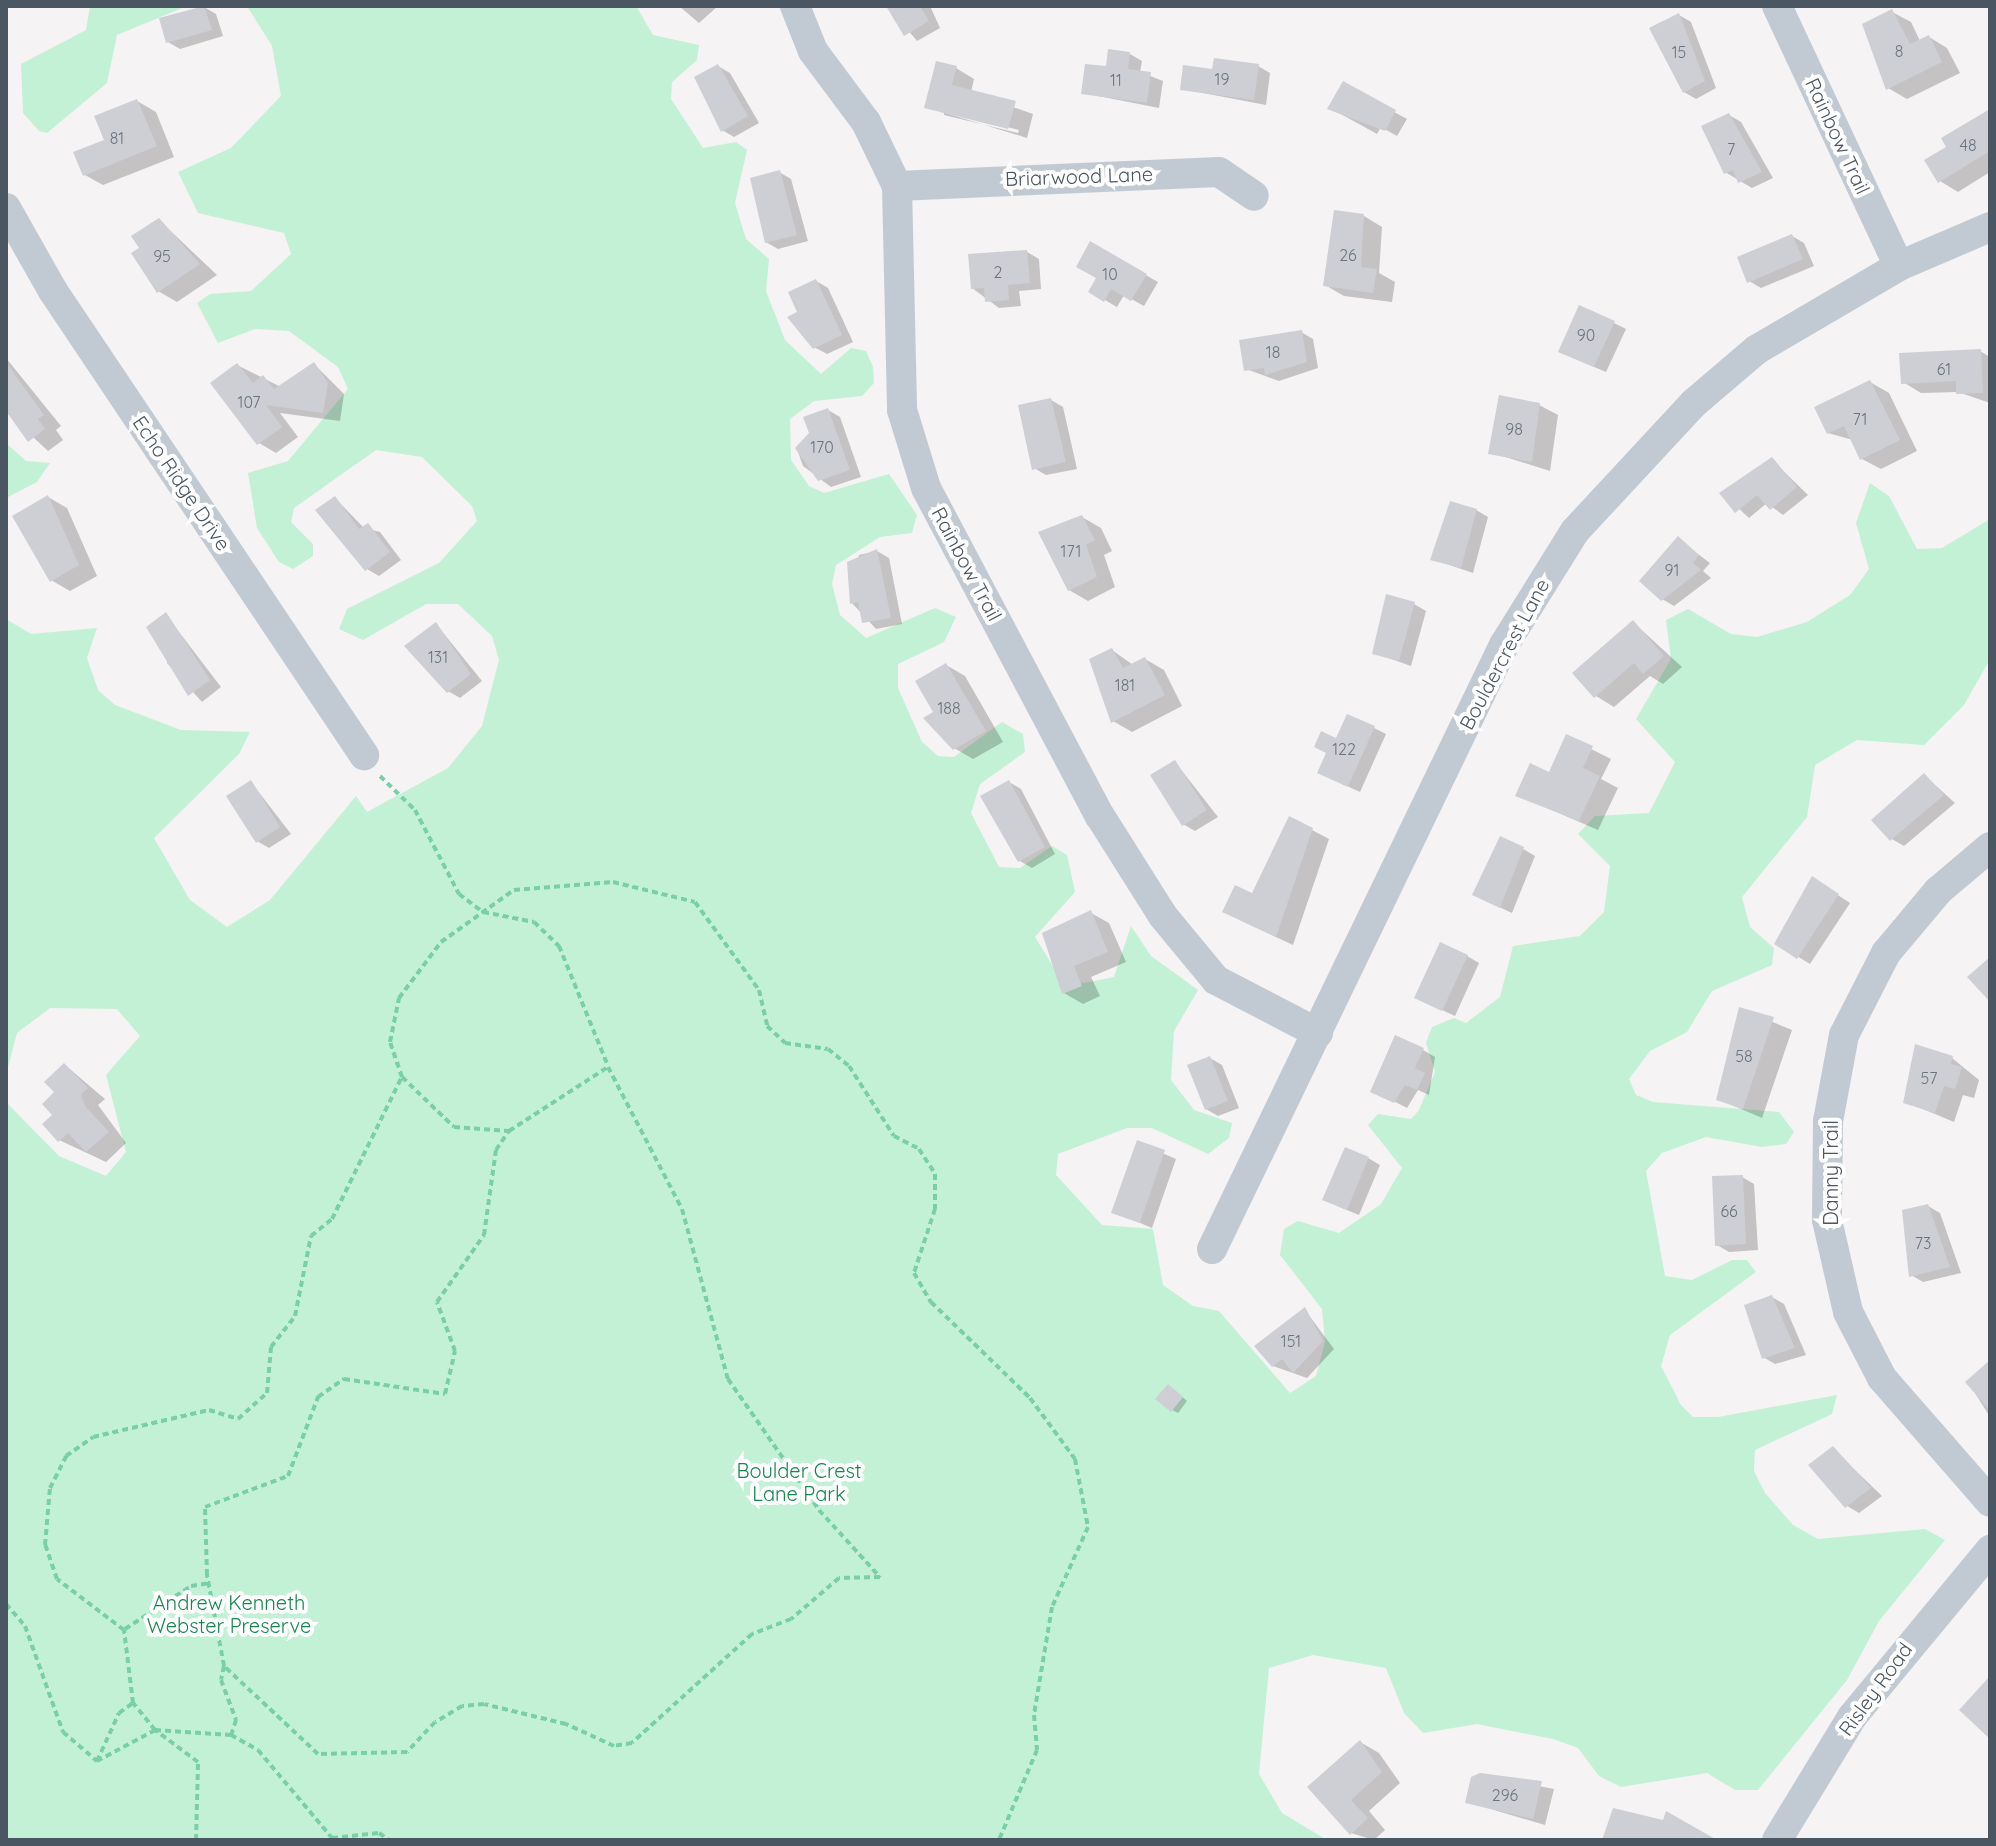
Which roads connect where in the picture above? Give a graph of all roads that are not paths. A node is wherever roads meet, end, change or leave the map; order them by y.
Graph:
1 (795, 6) edge
2 (1777, 6) edge
3 (897, 186) junction
4 (1254, 196) dead end
5 (6, 208) edge
6 (1990, 227) edge
7 (1899, 266) junction
8 (364, 755) road end
9 (1990, 847) edge
10 (1318, 1033) junction
11 (1212, 1249) dead end
12 (1990, 1502) edge
13 (1990, 1550) edge
14 (1777, 1840) edge

1 - 3 street, Rainbow Trail
2 - 7 street, Rainbow Trail
3 - 4 street, Briarwood Lane
3 - 10 street, Rainbow Trail
5 - 8 street, Echo Ridge Drive
6 - 7 street, Bouldercrest Lane
7 - 10 street, Bouldercrest Lane
9 - 12 street, Danny Trail
10 - 11 street, Bouldercrest Lane
13 - 14 street, Risley Road

